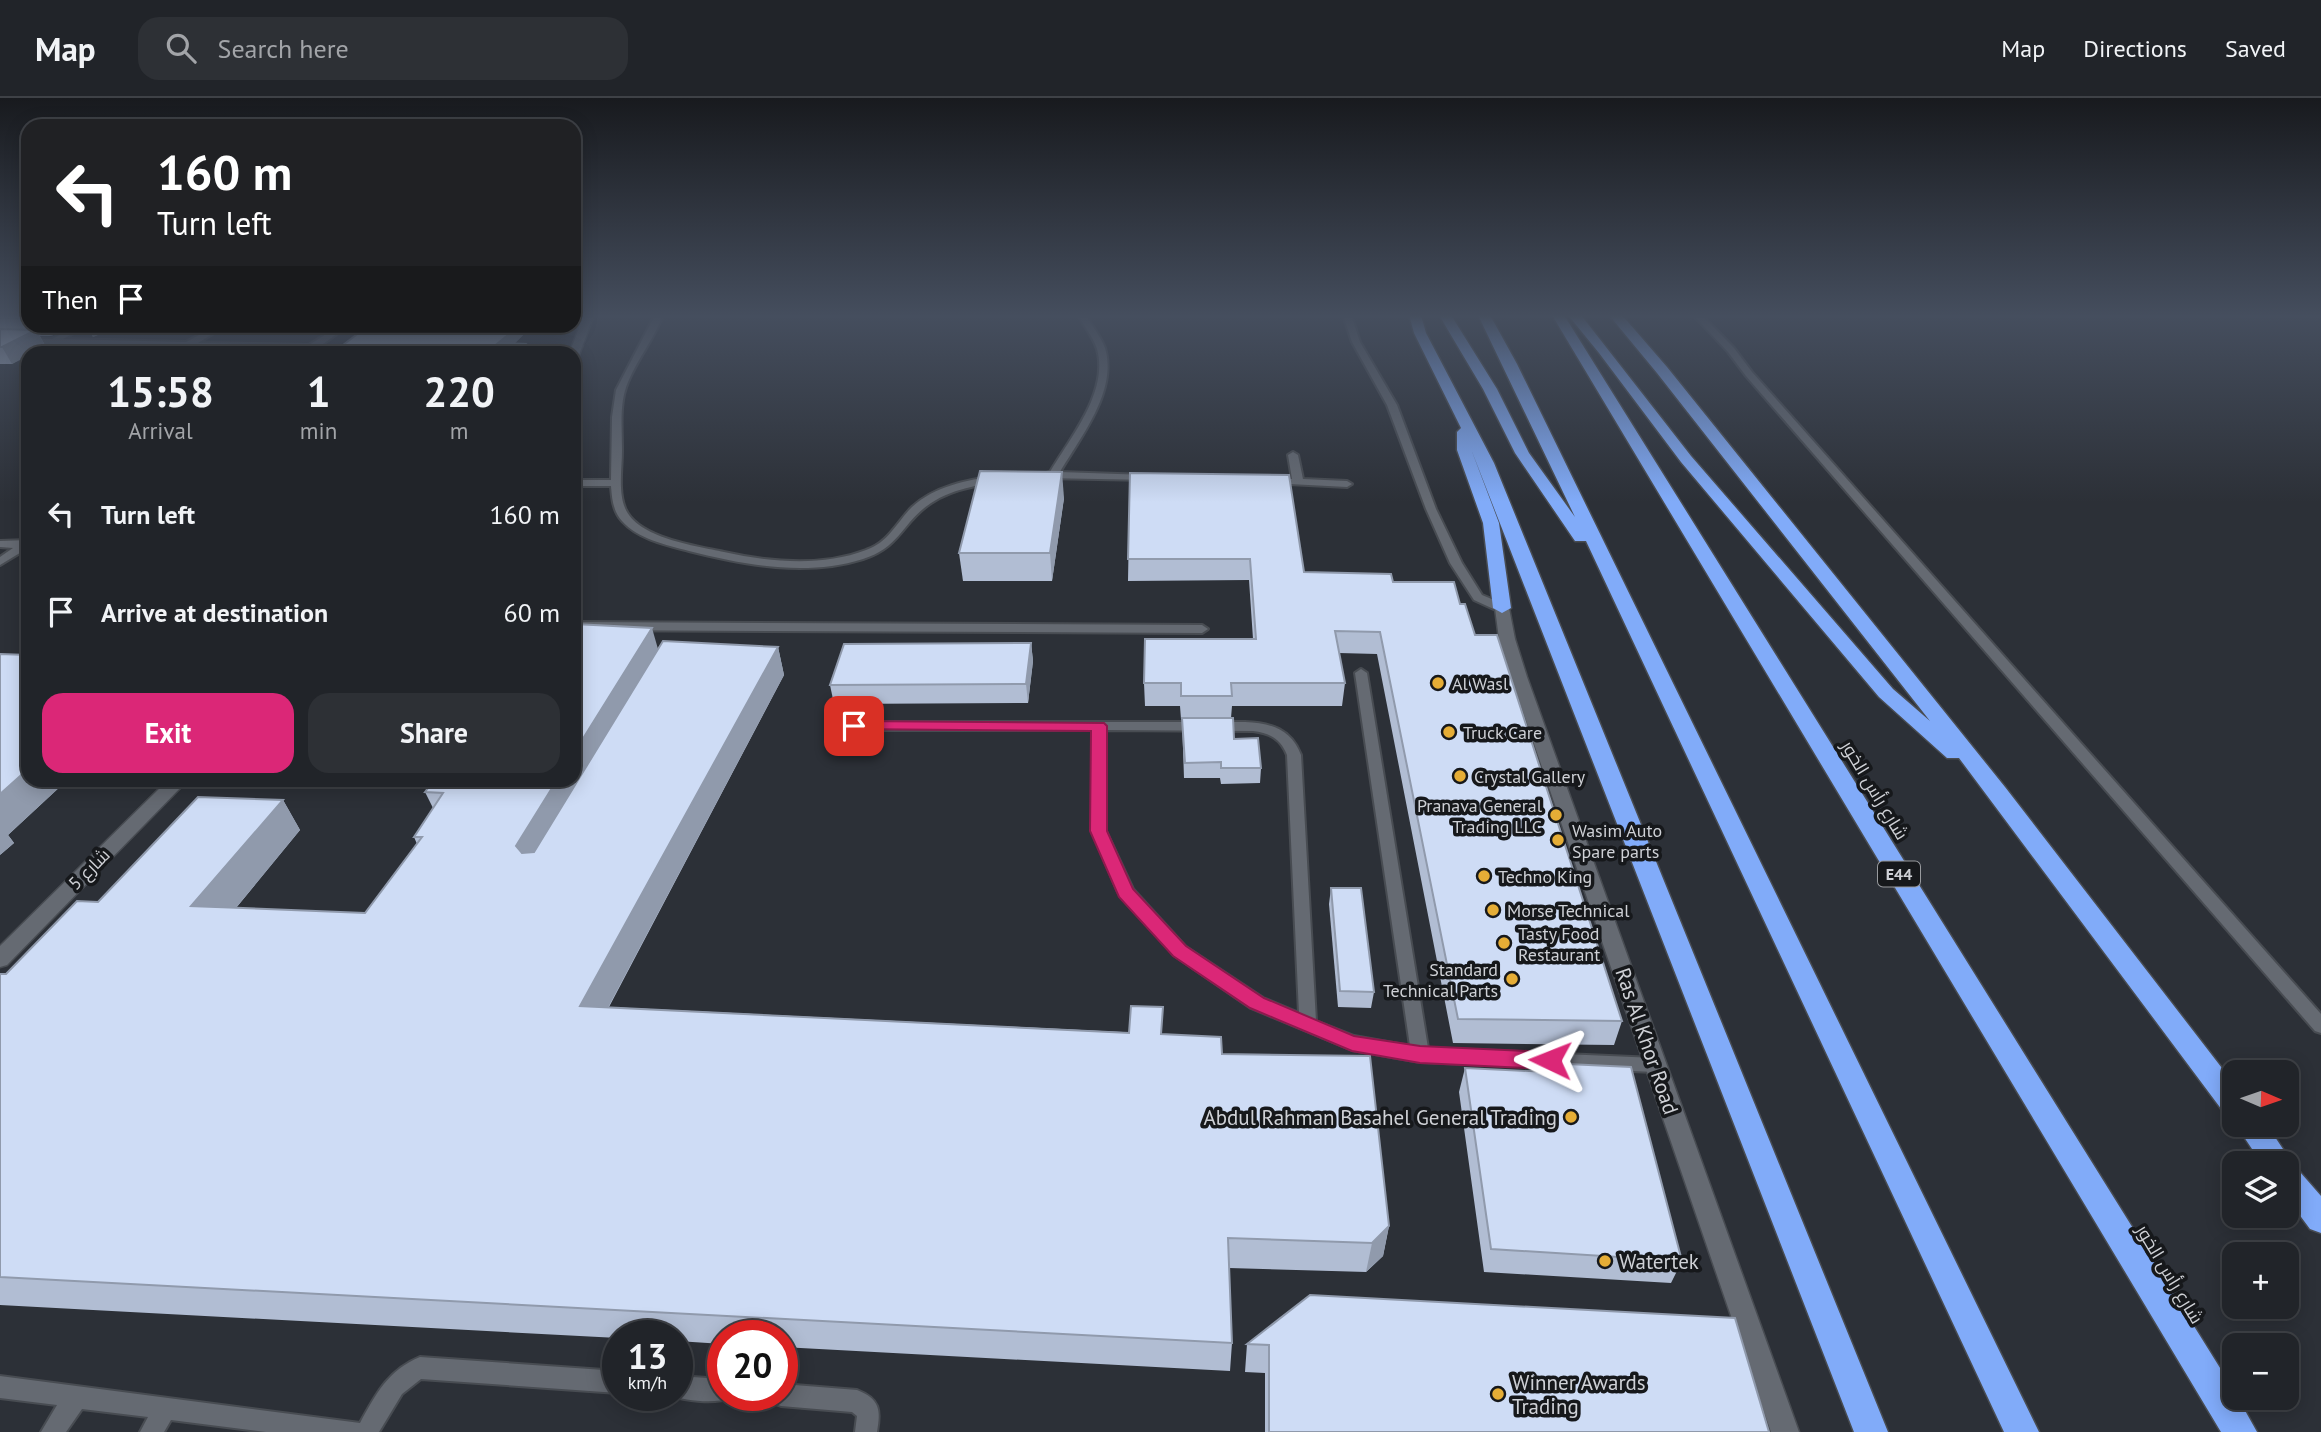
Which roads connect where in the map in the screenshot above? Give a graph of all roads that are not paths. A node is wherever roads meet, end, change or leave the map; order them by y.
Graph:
1 (627, 377) edge
2 (1103, 377) edge
3 (1376, 377) edge
4 (1443, 377) edge
5 (1483, 377) edge
6 (1516, 377) edge
7 (1595, 377) edge
8 (1625, 377) edge
9 (1668, 377) edge
10 (1752, 377) edge
11 (1464, 419) junction
12 (1293, 455) dead end
13 (1053, 475) junction
14 (1028, 476) edge
15 (1008, 478) edge
16 (1161, 478) edge
17 (1257, 481) edge
18 (1298, 482) junction
19 (581, 483) edge
20 (617, 483) junction
21 (1347, 484) dead end
22 (0, 544) edge
23 (21, 544) edge
24 (21, 548) edge
25 (0, 562) edge
26 (1615, 585) junction
27 (1502, 608) junction
28 (581, 626) edge
29 (1202, 629) dead end
30 (1361, 673) dead end
31 (854, 726) dead end
32 (1099, 726) junction
33 (172, 787) edge
34 (1997, 792) junction
35 (8, 941) edge
36 (0, 959) edge
37 (1308, 1025) junction
38 (2321, 1026) edge
39 (1420, 1055) junction
40 (1655, 1065) junction
41 (2222, 1088) edge
42 (2299, 1191) edge
43 (2321, 1219) edge
44 (602, 1381) edge
45 (1, 1388) edge
46 (798, 1396) edge
47 (77, 1397) junction
48 (166, 1408) junction
49 (52, 1432) edge
50 (151, 1432) edge
51 (355, 1432) edge
52 (367, 1432) edge
53 (866, 1432) edge
54 (1785, 1432) edge
55 (1871, 1432) edge
56 (2022, 1432) edge
57 (2240, 1432) edge

1 - 20 lane
2 - 13 lane
3 - 27 lane
4 - 11 highway
5 - 26 highway
6 - 26 highway
7 - 57 highway, شارع رأس الخور / E44
8 - 34 highway
9 - 34 highway
10 - 38 lane
11 - 27 highway
11 - 55 highway
12 - 18 lane
13 - 14 lane
13 - 16 lane
15 - 20 lane
17 - 18 lane
18 - 21 lane
19 - 20 lane
22 - 23 lane
24 - 25 lane
26 - 56 highway
27 - 40 street, Ras Al Khor Road
28 - 29 lane
30 - 39 lane
31 - 32 lane
32 - 37 lane
32 - 37 lane
33 - 35 street, شارع 5
34 - 41 highway
35 - 36 street, شارع 5
37 - 39 lane
39 - 40 lane
40 - 54 street, Ras Al Khor Road
42 - 43 highway
44 - 52 lane
45 - 47 lane
46 - 53 lane
47 - 48 lane
47 - 49 lane
48 - 50 lane
48 - 51 lane

